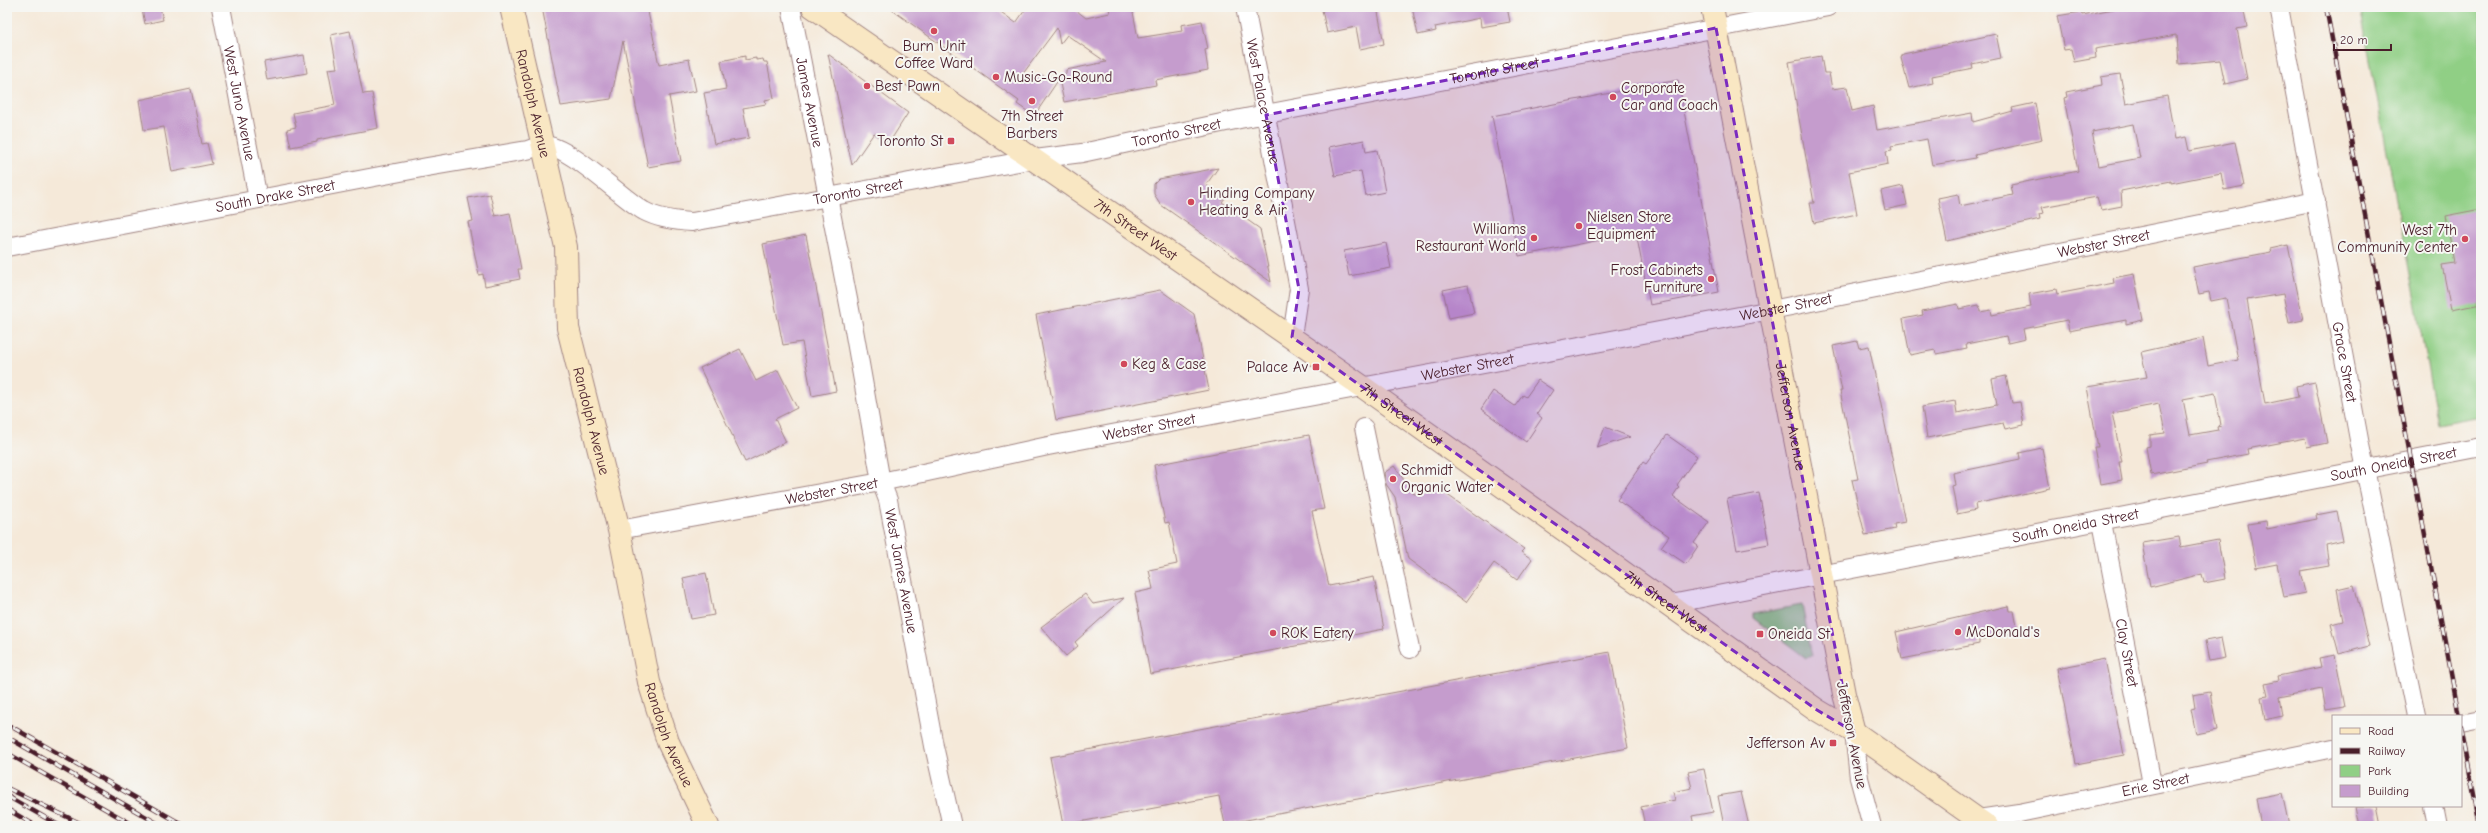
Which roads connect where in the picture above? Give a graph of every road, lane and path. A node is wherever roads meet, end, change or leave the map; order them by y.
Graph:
1 (221, 7) edge
2 (511, 7) edge
3 (791, 7) edge
4 (813, 7) edge
5 (1245, 7) edge
6 (1712, 7) edge
7 (1828, 7) edge
8 (2279, 7) edge
9 (1716, 28) junction
10 (1266, 115) junction
11 (542, 145) junction
12 (1035, 158) junction
13 (829, 198) junction
14 (258, 199) junction
15 (2316, 201) junction
16 (7, 247) edge
17 (1771, 310) junction
18 (1292, 337) junction
19 (1363, 387) junction
20 (1364, 428) dead end
21 (2481, 447) edge
22 (2366, 470) junction
23 (881, 482) junction
24 (2102, 522) junction
25 (618, 530) junction
26 (1822, 576) junction
27 (1670, 604) junction
28 (1410, 649) dead end
29 (2416, 715) edge
30 (2481, 719) edge
31 (2462, 723) edge
32 (1854, 732) junction
33 (2332, 748) edge
34 (2152, 784) junction
35 (2433, 807) edge
36 (1983, 823) edge
37 (708, 826) edge
38 (952, 826) edge
39 (1872, 826) edge
40 (2437, 826) edge

1 - 14 street, West Juno Avenue
2 - 11 street, Randolph Avenue
3 - 13 street, James Avenue
4 - 12 street, 7th Street West
5 - 10 street, West Palace Avenue
6 - 9 street, Jefferson Avenue
7 - 9 street, Toronto Street
8 - 15 street, Grace Street
9 - 10 street, Toronto Street
9 - 17 street, Jefferson Avenue
10 - 12 street, Toronto Street
10 - 18 street, West Palace Avenue
11 - 13 street, Toronto Street
11 - 14 street, South Drake Street
11 - 25 street, Randolph Avenue
12 - 13 street, Toronto Street
12 - 18 street, 7th Street West
13 - 23 street, West James Avenue
14 - 16 street, South Drake Street
15 - 17 street, Webster Street
15 - 22 street, Grace Street
17 - 19 street, Webster Street
17 - 26 street, Jefferson Avenue
18 - 19 street, 7th Street West
19 - 23 street, Webster Street
19 - 27 street, 7th Street West
20 - 28 street
21 - 22 street, South Oneida Street
22 - 24 street, South Oneida Street
22 - 29 street, Grace Street
23 - 25 street, Webster Street
23 - 38 street, West James Avenue
24 - 26 street, South Oneida Street
24 - 34 street, Clay Street
25 - 37 street, Randolph Avenue
26 - 27 street, South Oneida Street
26 - 32 street, Jefferson Avenue
27 - 32 street, 7th Street West
30 - 31 street
32 - 36 street, 7th Street West
32 - 39 street, Jefferson Avenue
33 - 34 street, Erie Street
34 - 36 street, Erie Street
35 - 40 street

